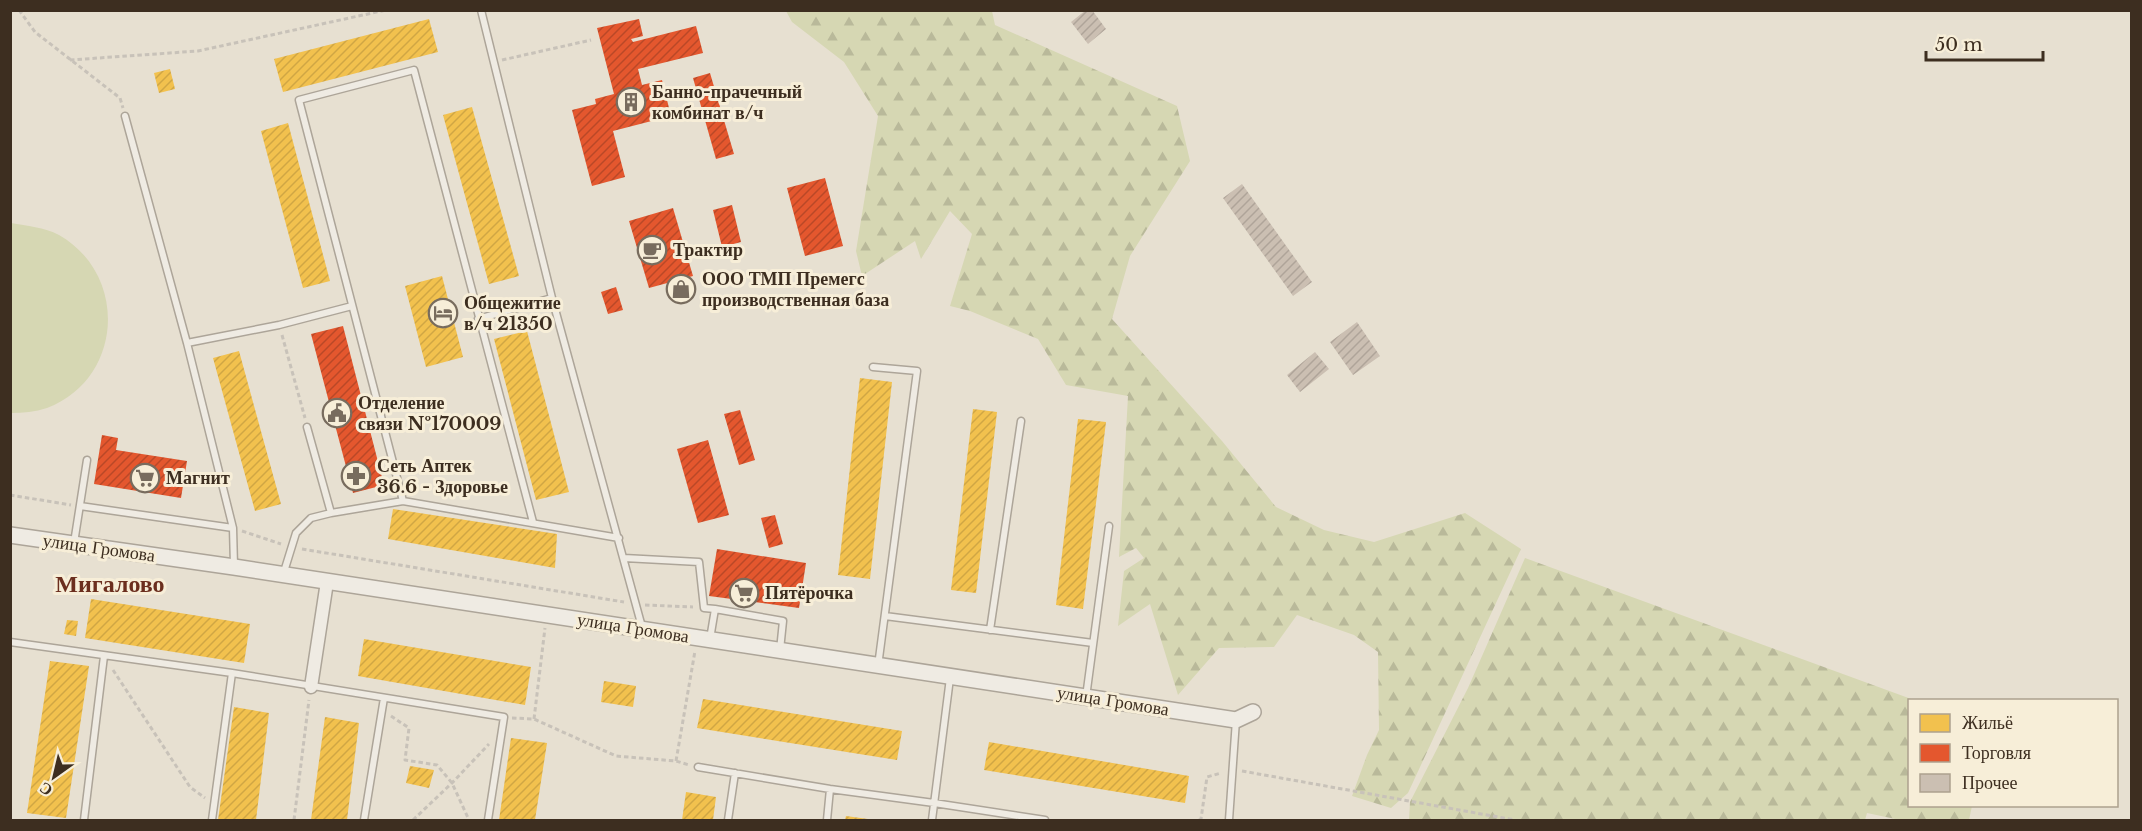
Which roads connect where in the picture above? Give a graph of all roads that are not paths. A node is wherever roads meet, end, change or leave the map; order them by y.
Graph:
1 (481, 10) edge
2 (125, 116) road end
3 (552, 298) junction
4 (352, 306) junction
5 (478, 319) junction
6 (187, 343) junction
7 (873, 367) dead end
8 (1021, 421) dead end
9 (307, 427) road end
10 (87, 460) dead end
11 (403, 501) junction
12 (80, 506) junction
13 (331, 513) junction
14 (533, 522) junction
15 (1109, 526) dead end
16 (233, 528) junction
17 (10, 536) edge
18 (619, 538) junction
19 (74, 544) junction
20 (624, 558) junction
21 (234, 567) junction
22 (283, 575) junction
23 (327, 582) junction
24 (715, 609) junction
25 (885, 616) junction
26 (643, 630) junction
27 (990, 630) junction
28 (704, 639) junction
29 (10, 642) edge
30 (1093, 643) junction
31 (780, 651) junction
32 (104, 656) junction
33 (878, 666) junction
34 (232, 674) junction
35 (950, 676) junction
36 (311, 687) junction
37 (1086, 697) junction
38 (384, 698) junction
39 (1253, 712) dead end
40 (1236, 720) junction
41 (698, 767) road end
42 (735, 773) junction
43 (830, 789) junction
44 (934, 803) junction
45 (1027, 819) edge
46 (84, 820) edge
47 (212, 820) edge
48 (364, 820) edge
49 (488, 820) edge
50 (728, 820) edge
51 (827, 820) edge
52 (932, 820) edge
53 (1045, 820) edge
54 (1229, 820) edge

1 - 3 lane
2 - 6 lane
3 - 5 lane
3 - 18 lane
4 - 5 lane
4 - 6 lane
4 - 11 lane
5 - 14 lane
6 - 16 lane
7 - 25 lane
8 - 27 lane
9 - 13 lane
10 - 12 lane
11 - 13 lane
11 - 14 lane
12 - 16 lane
12 - 19 lane
13 - 22 lane
14 - 18 lane
15 - 30 lane
16 - 21 lane
17 - 19 street, улица Громова
18 - 20 lane
19 - 21 street, улица Громова
20 - 24 lane
20 - 26 lane
21 - 22 street, улица Громова
22 - 23 street, улица Громова
23 - 26 street, улица Громова
23 - 36 street
24 - 28 lane
24 - 31 lane
25 - 27 lane
25 - 33 lane
26 - 28 street, улица Громова
27 - 30 lane
28 - 31 street, улица Громова
29 - 32 lane
30 - 37 lane
31 - 33 street, улица Громова
32 - 34 lane
32 - 46 lane
33 - 35 street, улица Громова
34 - 36 lane
34 - 47 lane
35 - 37 street, улица Громова
35 - 44 lane
36 - 38 lane
37 - 40 street, улица Громова
38 - 48 lane
38 - 49 lane
39 - 40 street
40 - 54 lane
41 - 42 lane
42 - 43 lane
42 - 50 lane
43 - 44 lane
43 - 51 lane
44 - 45 lane
44 - 52 lane
45 - 53 lane

